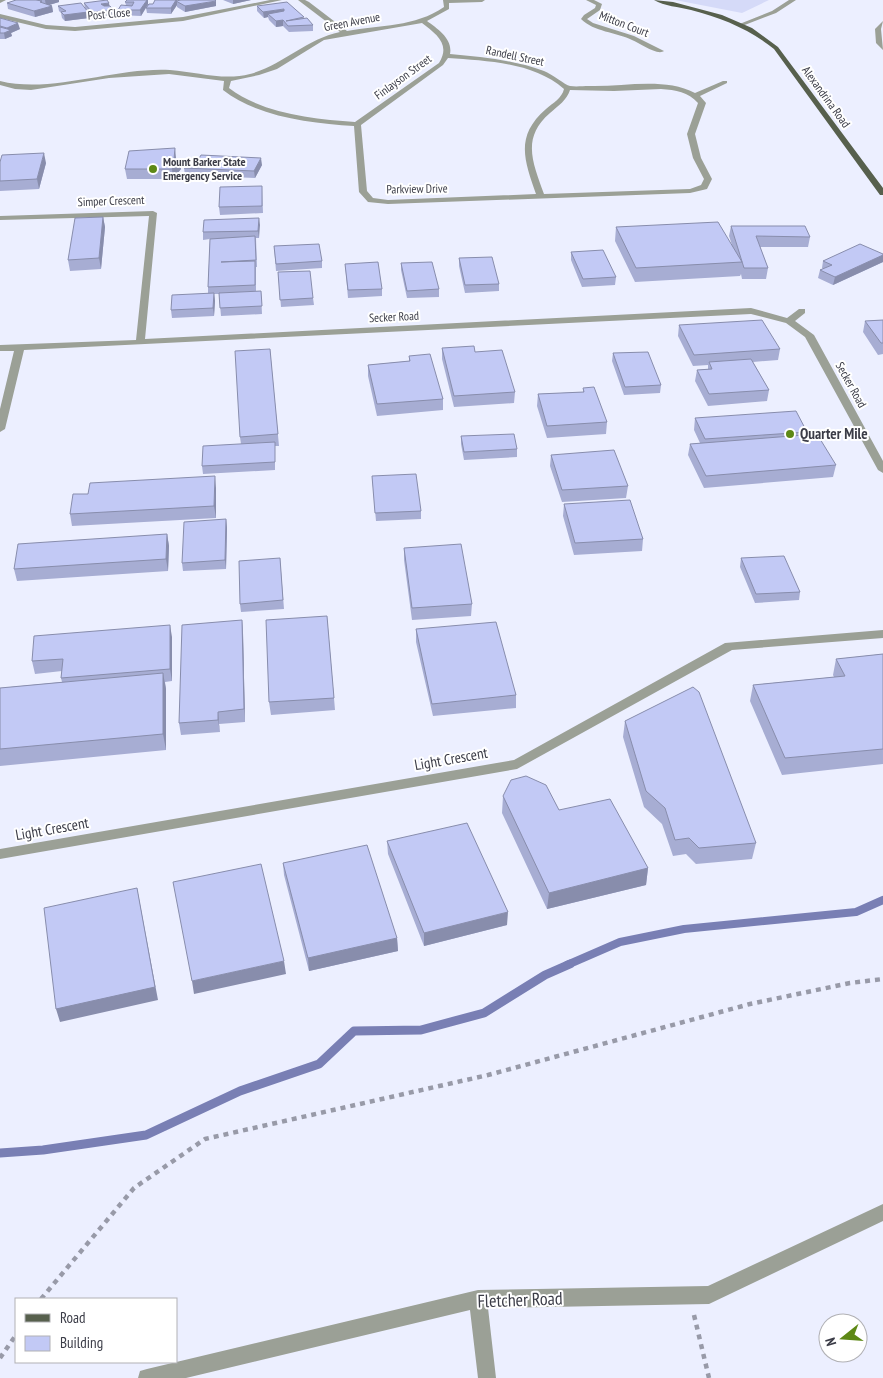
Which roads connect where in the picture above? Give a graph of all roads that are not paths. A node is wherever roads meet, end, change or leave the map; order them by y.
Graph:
1 (279, 0) edge
2 (301, 0) edge
3 (482, 0) edge
4 (589, 0) edge
5 (657, 0) edge
6 (793, 0) edge
7 (447, 1) edge
8 (0, 16) edge
9 (183, 19) junction
10 (423, 21) junction
11 (883, 23) edge
12 (740, 25) junction
13 (190, 28) dead end
14 (344, 33) junction
15 (883, 48) edge
16 (661, 52) dead end
17 (448, 56) junction
18 (228, 79) junction
19 (725, 82) dead end
20 (0, 83) edge
21 (567, 88) junction
22 (697, 95) junction
23 (357, 124) junction
24 (882, 191) edge
25 (541, 196) junction
26 (0, 218) edge
27 (802, 311) dead end
28 (789, 320) junction
29 (140, 342) junction
30 (20, 347) junction
31 (0, 348) edge
32 (0, 429) edge
33 (883, 470) edge
34 (883, 634) edge
35 (0, 854) edge
36 (883, 1212) edge
37 (478, 1299) junction
38 (147, 1378) edge
39 (487, 1378) edge

1 - 9 street, Post Close
2 - 14 street
3 - 7 street
4 - 16 street, Mitton Court
5 - 12 main road, Alexandrina Road
6 - 12 street
7 - 10 street, Green Avenue
8 - 9 street, Post Close
9 - 13 street
10 - 14 street, Green Avenue
10 - 17 street, Finlayson Street
11 - 15 street
12 - 24 main road, Alexandrina Road
14 - 18 street, Green Avenue
17 - 21 street, Randell Street
17 - 23 street, Finlayson Street
18 - 20 street
18 - 23 street
19 - 22 street
21 - 22 street
21 - 25 street
22 - 25 street, Parkview Drive
23 - 25 street, Parkview Drive
26 - 29 street, Simper Crescent
27 - 28 street
28 - 29 street, Secker Road
28 - 33 street, Secker Road
29 - 30 street, Secker Road
30 - 31 street, Secker Road
30 - 32 street
34 - 35 street, Light Crescent
36 - 37 street, Fletcher Road
37 - 38 street, Fletcher Road
37 - 39 street

